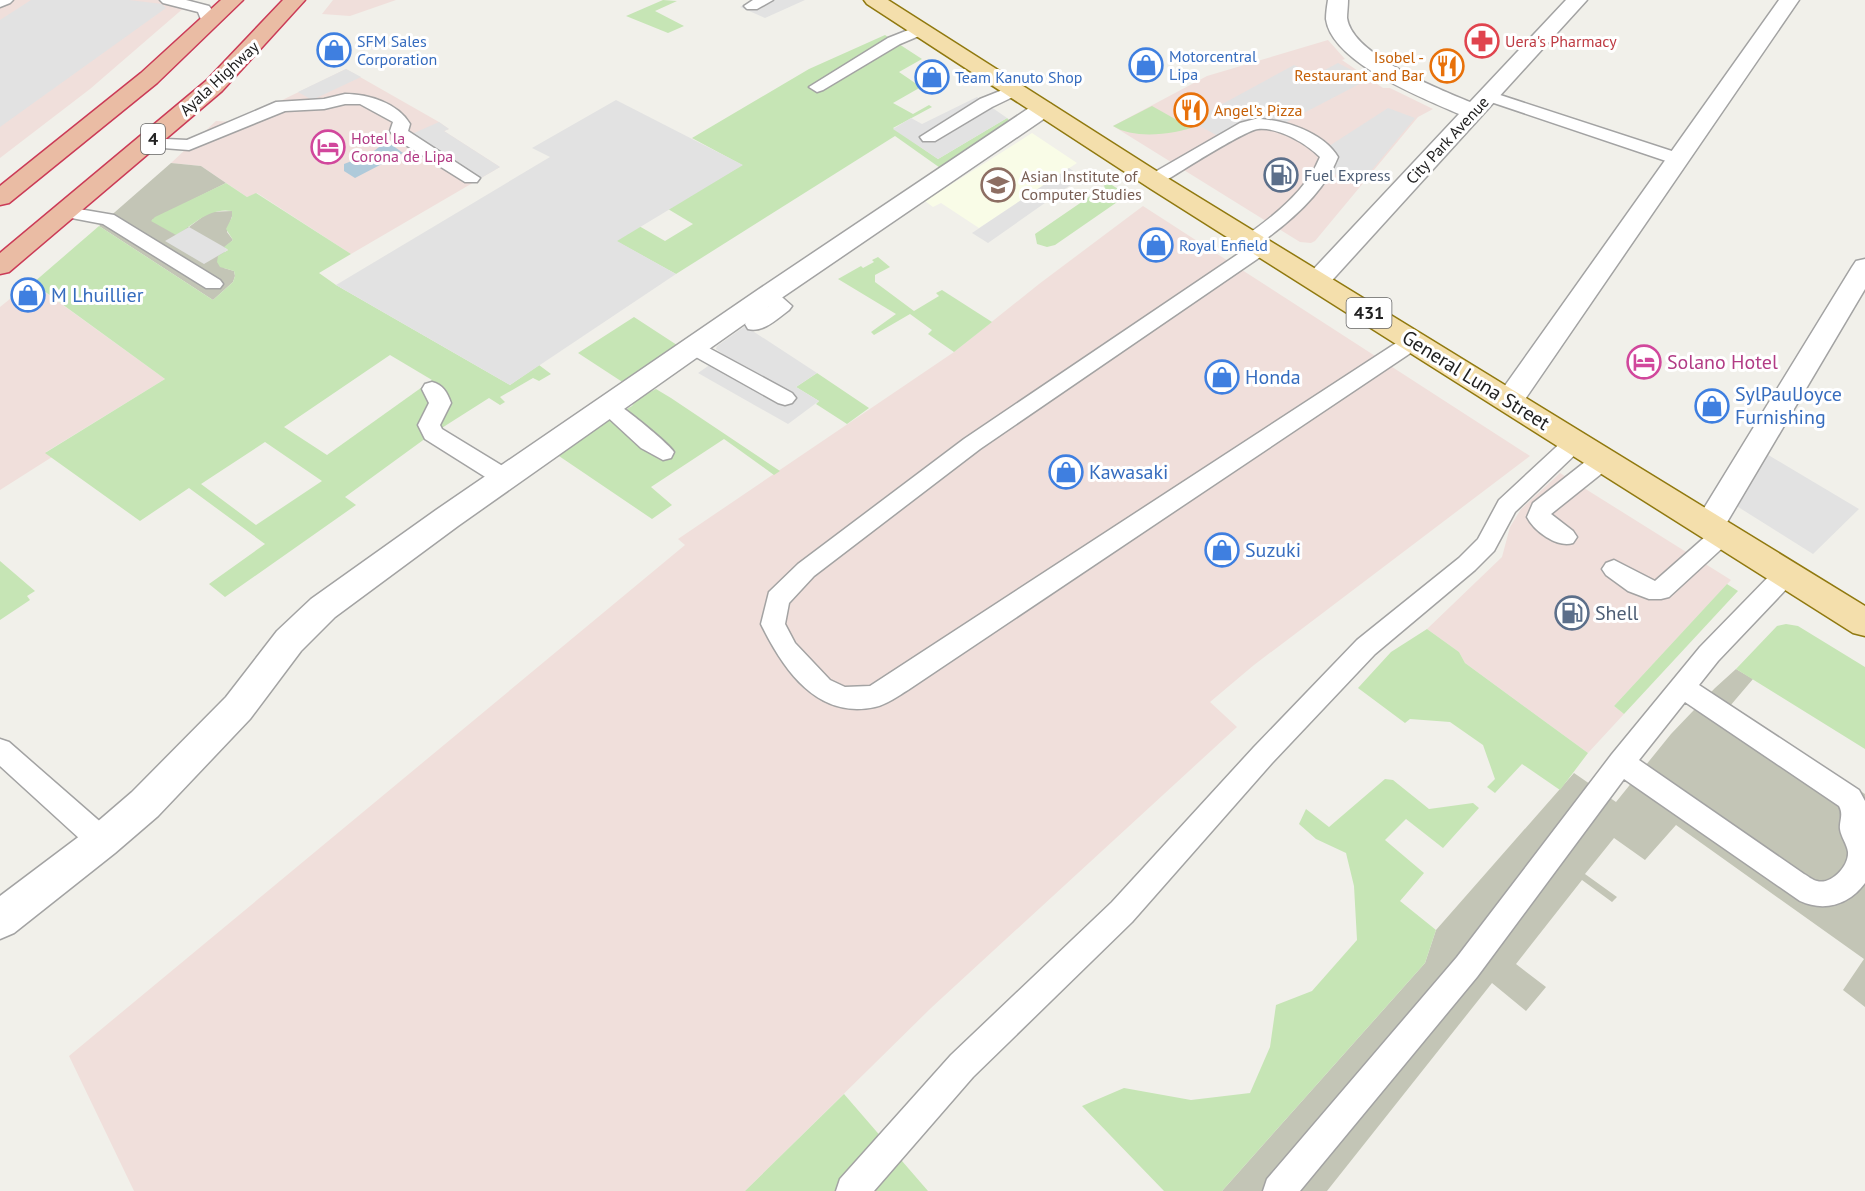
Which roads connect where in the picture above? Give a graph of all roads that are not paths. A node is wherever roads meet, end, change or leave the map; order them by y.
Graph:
1 (168, 0) edge
2 (233, 0) edge
3 (295, 0) edge
4 (1338, 0) edge
5 (1577, 0) edge
6 (1790, 0) edge
7 (878, 1) edge
8 (209, 24) junction
9 (921, 30) junction
10 (817, 87) dead end
11 (1015, 90) junction
12 (1480, 104) junction
13 (1043, 109) junction
14 (929, 137) dead end
15 (150, 142) junction
16 (1678, 159) junction
17 (471, 178) dead end
18 (1154, 180) junction
19 (0, 198) edge
20 (67, 212) junction
21 (1256, 244) junction
22 (0, 266) edge
23 (1865, 267) edge
24 (1317, 280) junction
25 (213, 284) dead end
26 (768, 295) junction
27 (754, 324) dead end
28 (1414, 341) junction
29 (694, 347) junction
30 (432, 389) dead end
31 (785, 398) dead end
32 (1509, 400) junction
33 (609, 407) junction
34 (1575, 442) junction
35 (663, 452) dead end
36 (1604, 460) junction
37 (506, 479) junction
38 (1716, 530) junction
39 (1565, 537) dead end
40 (1614, 569) dead end
41 (1786, 574) junction
42 (1865, 624) edge
43 (1682, 687) junction
44 (0, 750) edge
45 (1621, 762) junction
46 (102, 841) junction
47 (0, 920) edge
48 (852, 1191) edge
49 (1279, 1191) edge

1 - 8 lane
2 - 8 highway
3 - 15 highway, Ayala Highway / 4
4 - 12 street
5 - 12 street, City Park Avenue
6 - 16 street
7 - 9 main road, General Luna Street / 431
8 - 19 highway
9 - 10 lane
9 - 11 main road, General Luna Street / 431
11 - 13 main road, General Luna Street / 431
11 - 14 lane
12 - 16 lane
12 - 24 street, City Park Avenue
13 - 18 main road, General Luna Street / 431
13 - 26 street
15 - 17 lane
15 - 20 highway, Ayala Highway / 4
16 - 32 street
18 - 21 main road, General Luna Street / 431
18 - 21 lane
20 - 22 highway, Ayala Highway / 4
20 - 25 lane
21 - 24 main road, General Luna Street / 431
21 - 28 lane
23 - 38 street
24 - 28 main road, General Luna Street / 431
26 - 27 lane
26 - 29 street
28 - 32 main road, General Luna Street / 431
29 - 31 lane
29 - 33 street
30 - 37 lane
32 - 34 main road, General Luna Street / 431
33 - 35 lane
33 - 37 street
34 - 36 main road, General Luna Street / 431
34 - 48 lane
36 - 38 main road, General Luna Street / 431
36 - 39 lane
37 - 46 street
38 - 40 lane
38 - 41 main road, General Luna Street / 431
41 - 42 main road, General Luna Street / 431
41 - 43 lane
43 - 45 lane
43 - 45 lane
44 - 46 lane
45 - 49 lane
46 - 47 street

